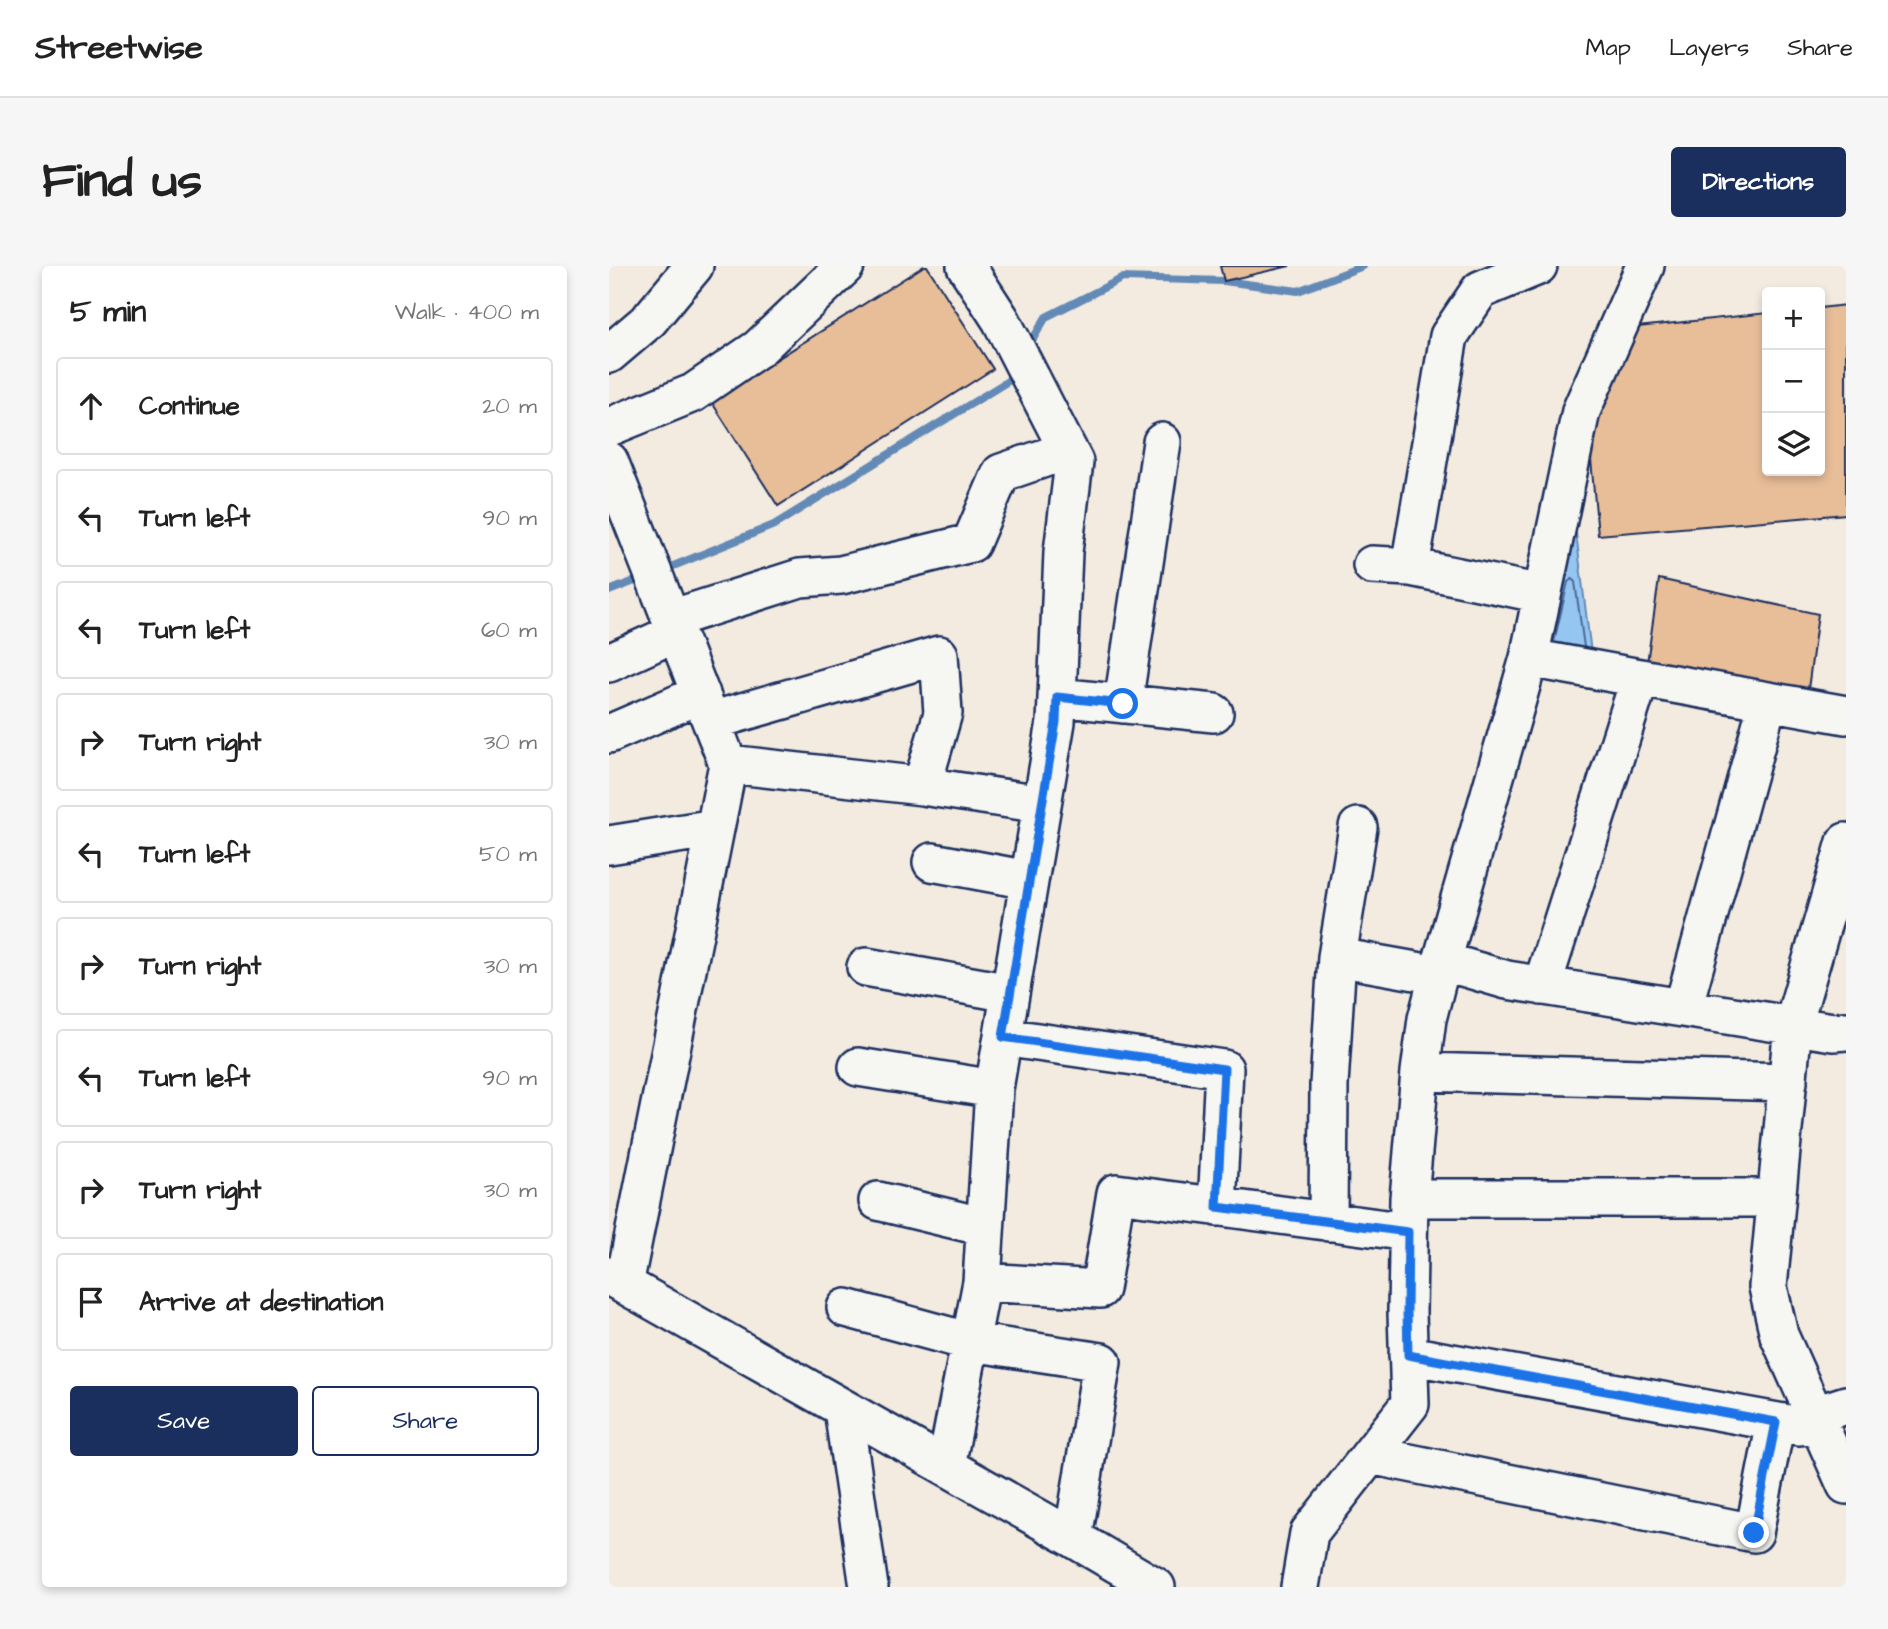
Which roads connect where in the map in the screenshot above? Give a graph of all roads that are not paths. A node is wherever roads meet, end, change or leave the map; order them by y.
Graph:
1 (694, 266) edge
2 (845, 266) edge
3 (966, 266) edge
4 (1538, 266) edge
5 (1645, 266) edge
6 (609, 354) edge
7 (609, 427) edge
8 (1162, 442) dead end
9 (1068, 450) junction
10 (609, 461) edge
11 (1372, 565) dead end
12 (1410, 567) junction
13 (1542, 594) junction
14 (674, 626) junction
15 (1528, 658) junction
16 (609, 663) edge
17 (1640, 678) junction
18 (1057, 697) junction
19 (1768, 701) junction
20 (1123, 704) junction
21 (706, 708) junction
22 (1214, 713) dead end
23 (1846, 715) edge
24 (609, 734) edge
25 (728, 764) junction
26 (922, 786) junction
27 (1042, 804) junction
28 (1358, 827) dead end
29 (715, 828) junction
30 (1846, 842) edge
31 (609, 845) edge
32 (932, 862) dead end
33 (1029, 880) junction
34 (1337, 957) junction
35 (866, 967) dead end
36 (1440, 968) junction
37 (1542, 986) junction
38 (1010, 992) junction
39 (1683, 1008) junction
40 (1793, 1025) junction
41 (1846, 1031) edge
42 (1003, 1037) junction
43 (858, 1067) dead end
44 (1420, 1072) junction
45 (1788, 1082) junction
46 (994, 1089) junction
47 (1776, 1198) junction
48 (878, 1200) dead end
49 (1217, 1207) junction
50 (1408, 1215) junction
51 (1328, 1222) junction
52 (985, 1227) junction
53 (616, 1280) edge
54 (982, 1282) junction
55 (846, 1308) dead end
56 (971, 1342) junction
57 (1408, 1355) junction
58 (843, 1409) junction
59 (1828, 1417) edge
60 (1776, 1422) junction
61 (1370, 1455) junction
62 (946, 1466) junction
63 (1846, 1485) edge
64 (1073, 1538) junction
65 (869, 1587) edge
66 (1156, 1587) edge
67 (1300, 1587) edge

1 - 6 street
2 - 7 street
3 - 9 street
4 - 12 street
5 - 13 street
8 - 20 street
9 - 14 street
9 - 18 street
10 - 14 street
11 - 12 street
12 - 13 street
13 - 15 street
14 - 16 street
14 - 21 street
15 - 17 street
15 - 36 street
17 - 19 street
17 - 37 street
18 - 20 street
18 - 27 street
19 - 23 street
19 - 39 street
20 - 22 street
21 - 24 street
21 - 25 street
21 - 26 street
25 - 26 street
25 - 29 street
26 - 27 street
27 - 33 street
28 - 34 street
29 - 31 street
29 - 53 street
30 - 40 street
32 - 33 street
33 - 38 street
34 - 36 street
34 - 51 street
35 - 38 street
36 - 37 street
36 - 44 street
37 - 39 street
38 - 42 street
39 - 40 street
40 - 41 street
40 - 45 street
42 - 46 street
42 - 49 street
43 - 46 street
44 - 45 street
44 - 50 street
45 - 47 street
46 - 52 street
47 - 50 street
47 - 59 street
48 - 52 street
49 - 51 street
49 - 54 street
50 - 51 street
50 - 57 street
52 - 54 street
53 - 58 street
54 - 56 street
55 - 56 street
56 - 62 street
56 - 64 street
57 - 60 street
57 - 61 street
58 - 62 street
58 - 65 street
59 - 60 street
59 - 63 street
60 - 61 street
61 - 67 street
62 - 64 street
64 - 66 street

